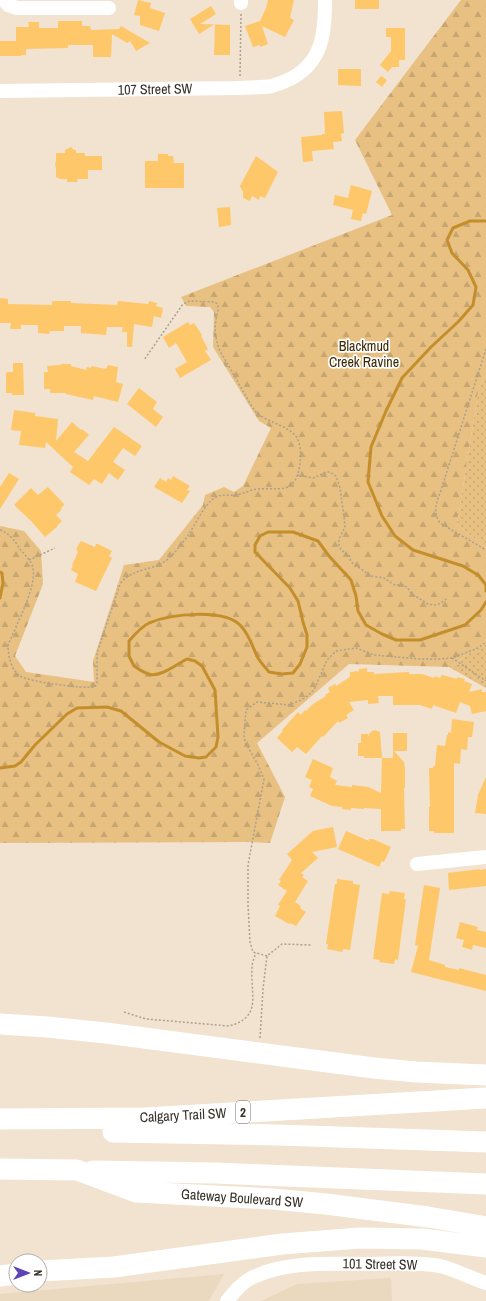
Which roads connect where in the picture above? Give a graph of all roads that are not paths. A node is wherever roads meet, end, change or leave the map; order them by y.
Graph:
1 (325, 0) edge
2 (6, 2) edge
3 (109, 8) dead end
4 (0, 91) edge
5 (486, 857) edge
6 (417, 864) dead end
7 (0, 1018) edge
8 (0, 1024) edge
9 (47, 1027) junction
10 (486, 1075) edge
11 (486, 1098) edge
12 (0, 1119) edge
13 (0, 1130) edge
14 (486, 1142) edge
15 (0, 1169) edge
16 (77, 1170) junction
17 (486, 1184) edge
18 (486, 1227) edge
19 (486, 1247) edge
20 (48, 1271) edge
21 (486, 1284) edge
22 (227, 1301) edge

1 - 4 street, 107 Street SW
2 - 3 street
5 - 6 street
7 - 9 highway
8 - 9 highway
9 - 10 highway
11 - 12 highway, Calgary Trail SW / 2
13 - 14 highway
15 - 16 highway, Gateway Boulevard SW
16 - 17 highway
16 - 18 highway, Gateway Boulevard SW
19 - 20 highway
21 - 22 street, 101 Street SW

